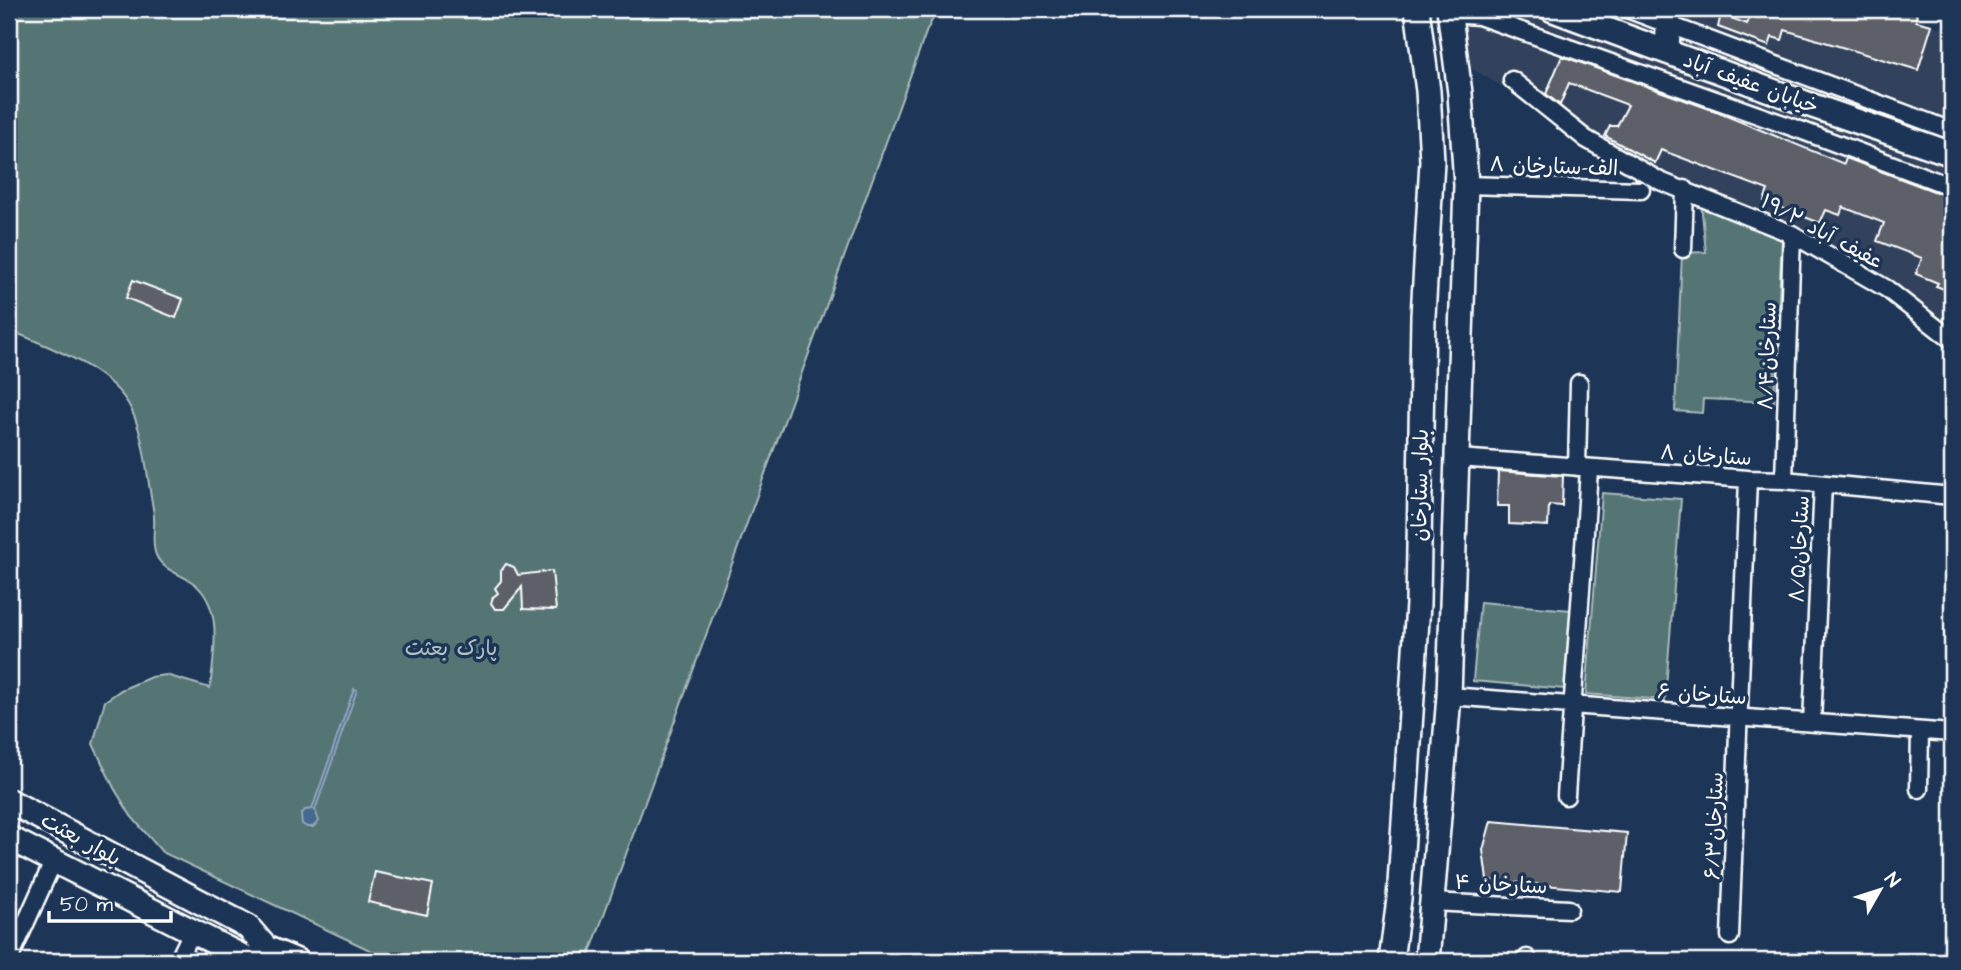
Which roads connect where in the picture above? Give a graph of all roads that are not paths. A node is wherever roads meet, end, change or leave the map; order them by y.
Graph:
1 (1417, 9) edge
2 (1627, 9) edge
3 (1558, 10) edge
4 (1450, 11) edge
5 (1669, 17) edge
6 (1667, 52) junction
7 (1512, 80) dead end
8 (1952, 131) edge
9 (1952, 154) edge
10 (1466, 185) junction
11 (1952, 187) edge
12 (1685, 189) junction
13 (1641, 190) dead end
14 (1792, 234) junction
15 (1684, 249) dead end
16 (1952, 340) edge
17 (1578, 383) dead end
18 (1458, 458) junction
19 (1583, 468) junction
20 (1748, 480) junction
21 (1784, 480) junction
22 (1824, 484) junction
23 (1952, 496) edge
24 (1449, 696) junction
25 (1572, 705) junction
26 (1739, 718) junction
27 (1812, 722) junction
28 (1920, 731) junction
29 (1952, 733) edge
30 (1919, 789) dead end
31 (1566, 796) dead end
32 (9, 801) edge
33 (9, 838) edge
34 (54, 860) junction
35 (1432, 902) junction
36 (1569, 909) dead end
37 (192, 932) junction
38 (1730, 936) dead end
39 (9, 960) edge
40 (178, 961) edge
41 (251, 961) edge
42 (297, 961) edge
43 (1391, 961) edge
44 (1427, 961) edge

1 - 43 main road, بلوار ستارخان
2 - 5 street
3 - 6 main road, خیابان عفیف آباد
4 - 10 main road, بلوار ستارخان
4 - 11 street
5 - 6 main road
5 - 8 street
6 - 9 main road, خیابان عفیف آباد
7 - 12 street, عفیف آباد ۱۹/۲
10 - 13 street, ۸ الف-ستارخان
10 - 18 main road, بلوار ستارخان
12 - 14 street, عفیف آباد ۱۹/۲
12 - 15 street
14 - 16 street, عفیف آباد ۱۹/۲
14 - 21 street, ستارخان۸/۴
17 - 19 street
18 - 19 street, ستارخان ۸
18 - 24 main road, بلوار ستارخان
19 - 20 street, ستارخان ۸
19 - 25 street
20 - 21 street, ستارخان ۸
20 - 26 street, ستارخان۶/۳
21 - 22 street, ستارخان ۸
22 - 23 street, ستارخان ۸
22 - 27 street, ستارخان۸/۵
24 - 25 street, ستارخان ۶
24 - 35 main road, بلوار ستارخان
25 - 26 street, ستارخان ۶
25 - 31 street
26 - 27 street, ستارخان ۶
26 - 38 street, ستارخان۶/۳
27 - 28 street, ستارخان ۶
28 - 29 street, ستارخان ۶
28 - 30 street
32 - 42 main road, بلوار بعثت
33 - 34 main road, بلوار بعثت
34 - 37 main road, بلوار بعثت
34 - 39 street
35 - 36 street, ۴ ستارخان
35 - 44 main road, بلوار ستارخان
37 - 40 street
37 - 41 main road, بلوار بعثت

